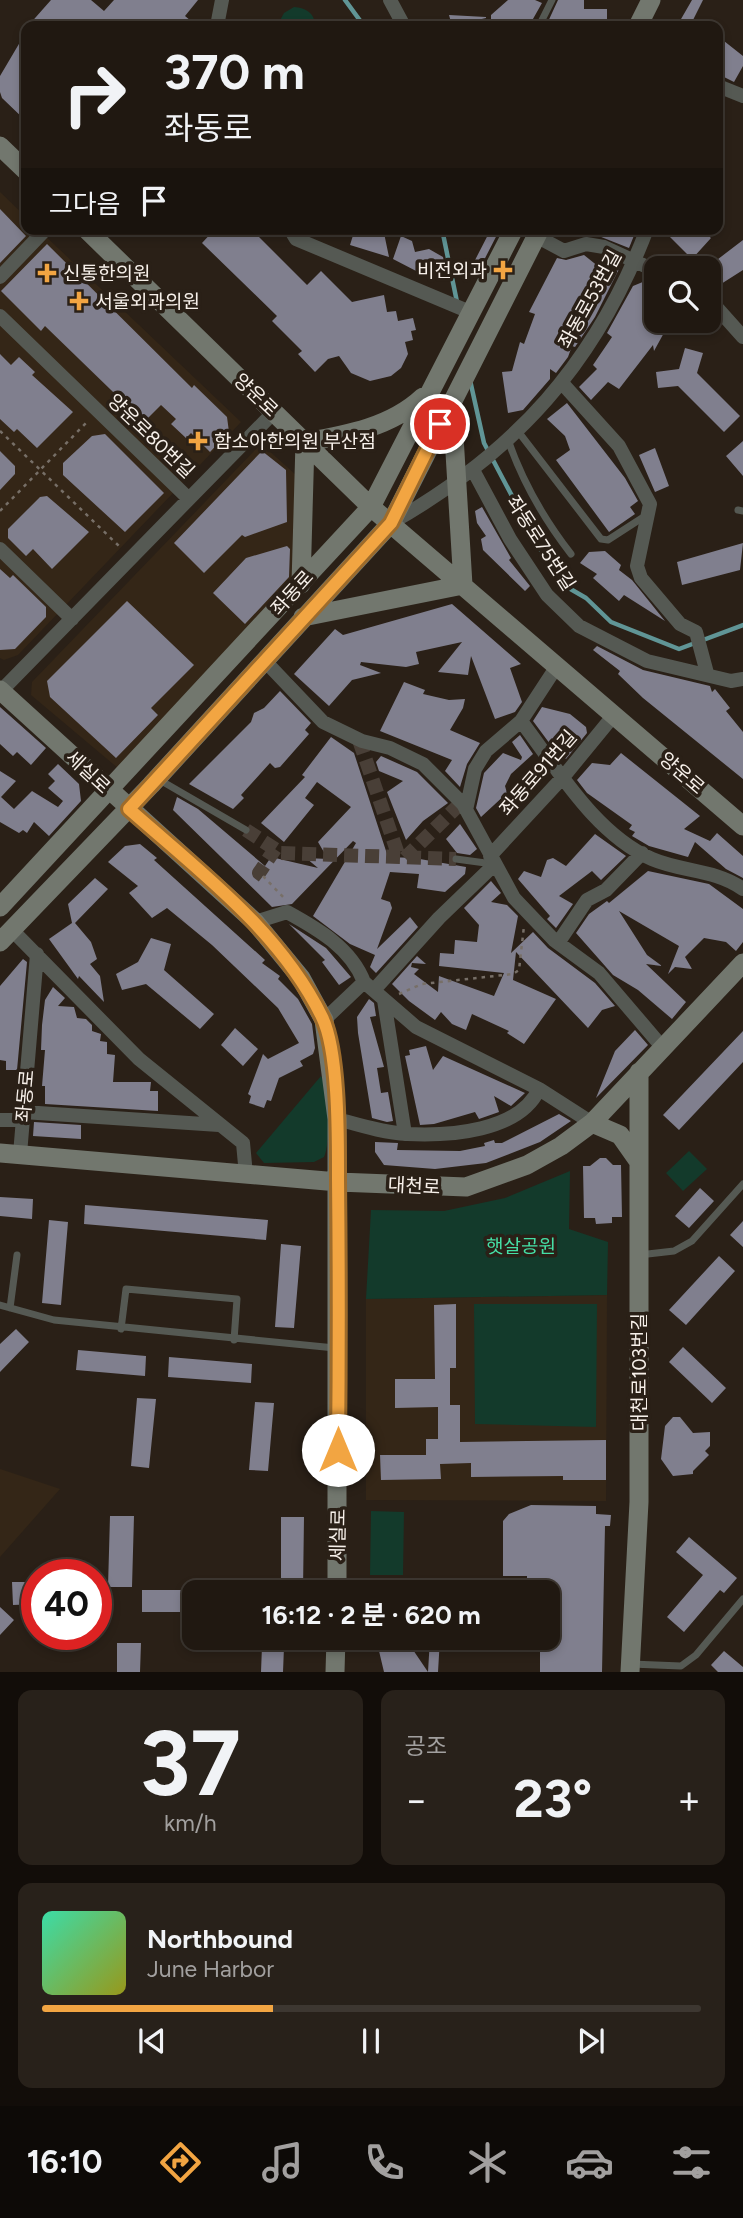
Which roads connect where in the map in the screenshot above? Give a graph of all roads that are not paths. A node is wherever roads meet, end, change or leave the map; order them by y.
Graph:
1 (222, 0) edge
2 (390, 0) edge
3 (552, 0) edge
4 (651, 0) edge
5 (218, 21) edge
6 (401, 21) edge
7 (542, 21) edge
8 (640, 21) edge
9 (723, 87) edge
10 (741, 89) edge
11 (0, 146) edge
12 (21, 166) edge
13 (40, 235) edge
14 (92, 235) edge
15 (294, 235) edge
16 (511, 235) edge
17 (537, 235) edge
18 (541, 235) edge
19 (645, 235) edge
20 (635, 262) junction
21 (644, 266) edge
22 (0, 277) edge
23 (470, 312) junction
24 (721, 312) edge
25 (0, 316) edge
26 (743, 337) edge
27 (562, 383) junction
28 (432, 390) junction
29 (452, 399) junction
30 (274, 413) junction
31 (513, 435) junction
32 (305, 442) junction
33 (473, 470) junction
34 (457, 484) junction
35 (189, 499) junction
36 (371, 507) junction
37 (642, 518) dead end
38 (391, 523) junction
39 (0, 550) edge
40 (571, 554) dead end
41 (301, 584) junction
42 (463, 584) junction
43 (303, 617) junction
44 (72, 619) junction
45 (264, 660) junction
46 (557, 666) junction
47 (707, 673) junction
48 (743, 679) edge
49 (1, 691) edge
50 (614, 715) junction
51 (520, 721) junction
52 (562, 774) junction
53 (157, 778) junction
54 (108, 790) junction
55 (129, 809) junction
56 (466, 810) junction
57 (743, 826) edge
58 (246, 830) tunnel mouth
59 (642, 853) junction
60 (456, 859) tunnel mouth
61 (492, 860) junction
62 (743, 889) edge
63 (0, 907) edge
64 (255, 922) junction
65 (6, 936) edge
66 (558, 943) junction
67 (37, 954) junction
68 (743, 963) edge
69 (377, 993) junction
70 (324, 1020) junction
71 (663, 1048) junction
72 (639, 1072) junction
73 (539, 1088) junction
74 (23, 1116) junction
75 (337, 1119) junction
76 (0, 1120) edge
77 (592, 1122) junction
78 (219, 1125) junction
79 (405, 1134) junction
80 (0, 1153) edge
81 (20, 1154) junction
82 (639, 1162) junction
83 (246, 1175) junction
84 (338, 1182) junction
85 (743, 1184) edge
86 (16, 1255) dead end
87 (639, 1255) junction
88 (0, 1305) edge
89 (10, 1308) junction
90 (121, 1329) junction
91 (234, 1340) junction
92 (338, 1349) junction
93 (337, 1580) edge
94 (743, 1600) edge
95 (336, 1650) edge
96 (630, 1668) edge
97 (335, 1672) edge

1 - 5 street
2 - 6 street
3 - 7 lane
4 - 8 main road
9 - 10 street
11 - 12 main road
13 - 22 street
14 - 30 main road, 양운로
15 - 23 street
16 - 23 main road, 좌동로
17 - 29 main road, 좌동로
18 - 20 street
19 - 20 street, 좌동로53번길
20 - 21 street
20 - 27 street, 좌동로53번길
23 - 28 main road, 좌동로
24 - 26 street
25 - 35 street, 양운로80번길
27 - 31 street, 좌동로53번길
27 - 47 street
28 - 32 main road
28 - 36 main road, 좌동로
29 - 34 main road
29 - 38 main road, 좌동로
30 - 32 main road, 양운로
30 - 35 street, 양운로80번길
31 - 33 street, 좌동로53번길
31 - 37 lane
31 - 40 lane
32 - 36 main road, 양운로
32 - 41 main road
33 - 34 street, 좌동로53번길
33 - 47 street, 좌동로75번길
34 - 38 street, 좌동로53번길
34 - 42 main road
35 - 44 street
36 - 38 main road, 양운로
36 - 41 main road, 좌동로
38 - 42 main road, 양운로
38 - 43 main road, 좌동로
39 - 44 street
41 - 54 main road, 좌동로
42 - 43 main road
42 - 46 main road, 양운로
43 - 45 main road, 좌동로
44 - 49 street
45 - 53 main road, 좌동로
45 - 56 street, 좌동로91번길
46 - 50 main road, 양운로
46 - 51 street
47 - 48 street, 좌동로75번길
49 - 54 main road, 세실로
50 - 52 street, 좌동로91번길
50 - 57 main road, 양운로
51 - 52 street
51 - 56 street
52 - 59 street
52 - 61 street, 좌동로91번길
53 - 55 main road, 좌동로
53 - 58 lane
54 - 55 main road, 세실로
54 - 63 main road, 좌동로
55 - 64 main road, 세실로
55 - 65 main road, 좌동로
56 - 61 street, 좌동로91번길
59 - 62 street
59 - 66 street
60 - 61 lane
61 - 66 street, 좌동로91번길
61 - 69 street
64 - 69 street
64 - 70 main road, 세실로
65 - 67 street, 좌동로
66 - 71 street, 좌동로91번길
67 - 74 street, 좌동로
67 - 78 street, 좌동로
68 - 71 main road, 대천로
69 - 70 street
69 - 73 street
69 - 79 street
70 - 75 main road, 세실로
71 - 72 main road, 대천로
72 - 77 main road, 대천로
72 - 82 main road, 대천로103번길
73 - 77 street
73 - 79 street
74 - 76 street
74 - 78 street
74 - 81 street, 좌동로
75 - 79 street
75 - 84 main road, 세실로
77 - 82 main road
77 - 84 main road, 대천로
78 - 83 street, 좌동로
80 - 81 main road, 대천로
81 - 83 main road, 대천로
82 - 87 main road, 대천로103번길
83 - 84 main road, 대천로
84 - 92 main road, 세실로
85 - 87 lane
86 - 89 lane
87 - 96 main road, 대천로103번길
88 - 89 lane
89 - 90 lane
90 - 91 lane
90 - 91 lane
91 - 92 lane
92 - 93 main road, 세실로
94 - 96 lane
95 - 97 main road

